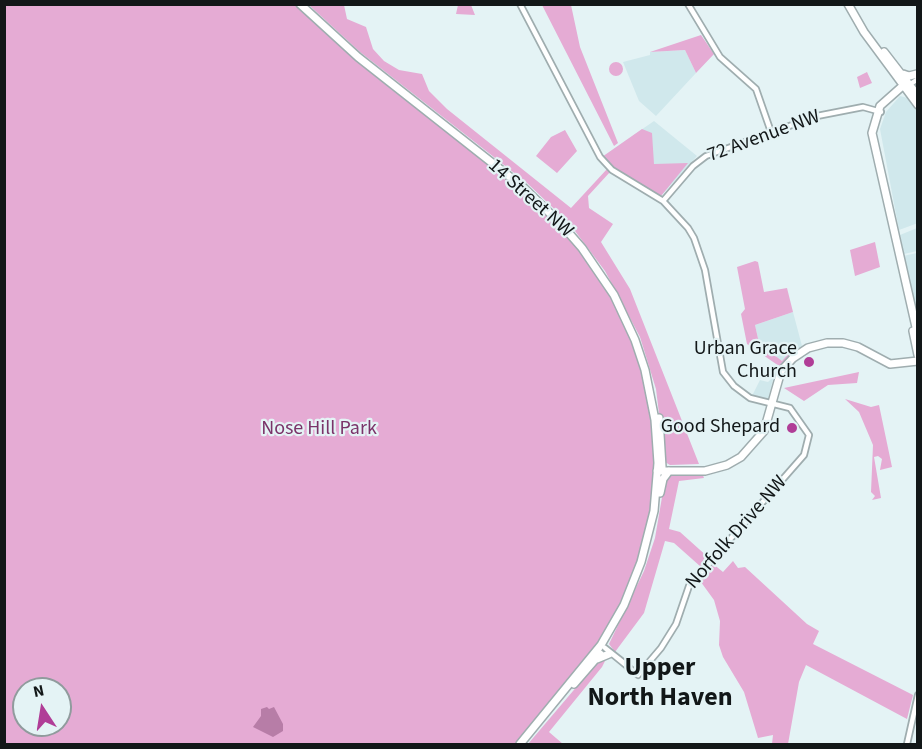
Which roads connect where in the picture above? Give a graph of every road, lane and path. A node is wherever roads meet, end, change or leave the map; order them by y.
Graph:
1 (300, 4) edge
2 (306, 4) edge
3 (520, 4) edge
4 (688, 4) edge
5 (848, 4) edge
6 (853, 4) edge
7 (900, 73) junction
8 (909, 83) edge
9 (915, 96) edge
10 (918, 105) edge
11 (879, 111) junction
12 (771, 132) junction
13 (663, 201) junction
14 (908, 300) junction
15 (918, 336) edge
16 (878, 357) junction
17 (918, 360) edge
18 (772, 404) junction
19 (663, 468) junction
20 (605, 649) junction
21 (918, 695) edge
22 (520, 744) edge
23 (525, 744) edge
24 (907, 744) edge

1 - 19 main road, 14 Street NW
2 - 19 main road, 14 Street NW
3 - 13 street, Norfolk Drive NW
4 - 12 street
5 - 8 main road
6 - 7 main road
7 - 8 main road
7 - 8 main road
8 - 9 main road
8 - 9 main road
8 - 9 main road
8 - 11 main road
9 - 10 main road
11 - 12 street, 72 Avenue NW
11 - 14 main road
12 - 13 street, 72 Avenue NW
13 - 18 street, Norfolk Drive NW
14 - 15 main road
14 - 17 main road
16 - 17 main road
16 - 17 main road
16 - 18 main road
18 - 19 main road
18 - 20 street, Norfolk Drive NW
19 - 20 main road, 14 Street NW
19 - 20 main road, 14 Street NW
20 - 22 main road, 14 Street NW
20 - 23 main road
21 - 24 street

